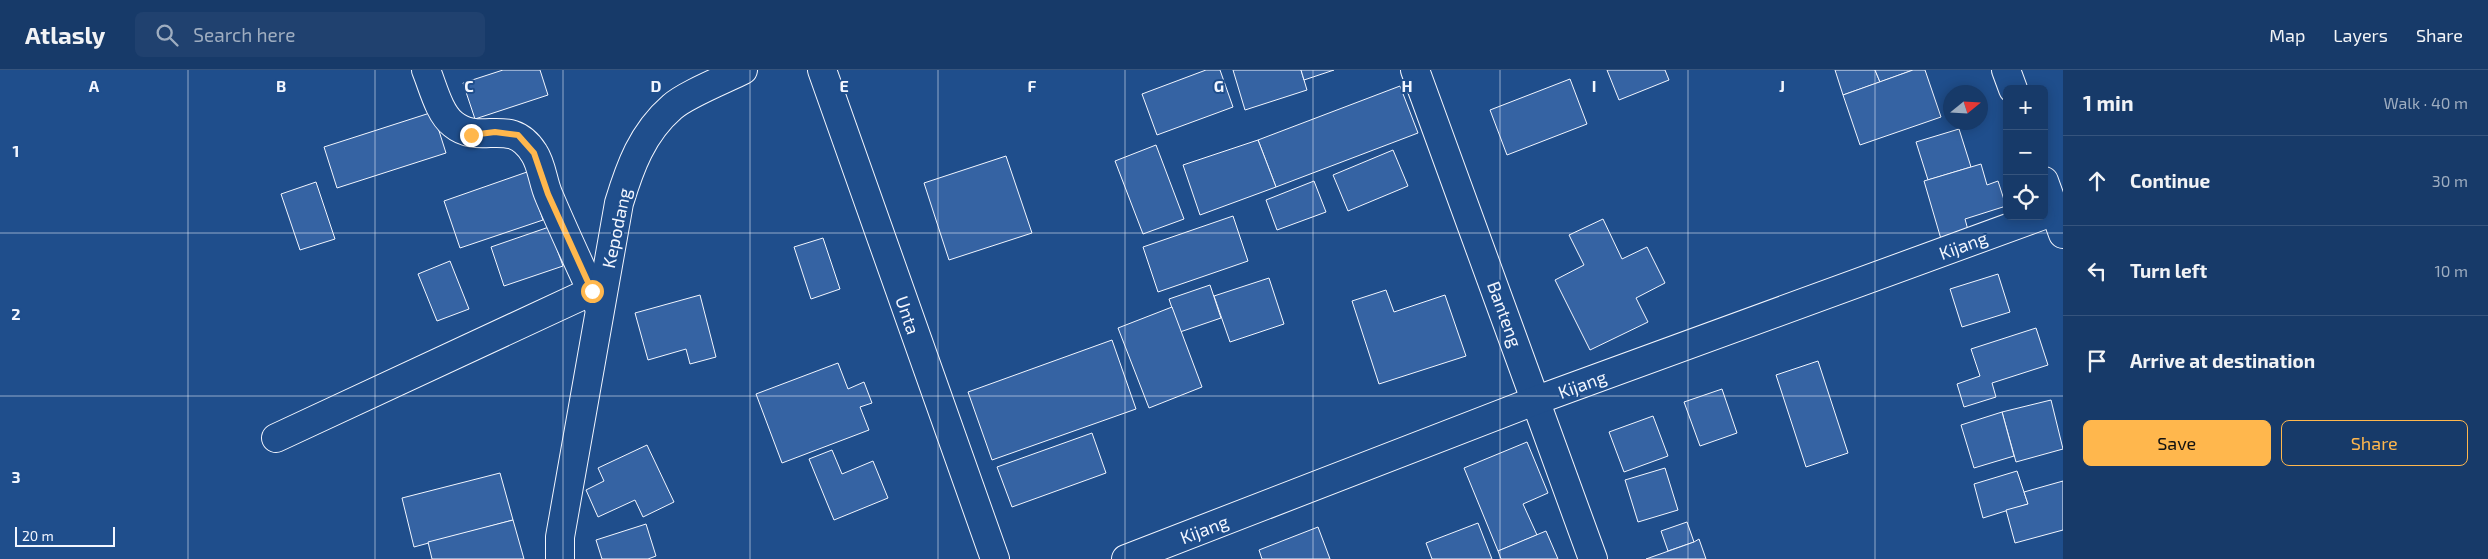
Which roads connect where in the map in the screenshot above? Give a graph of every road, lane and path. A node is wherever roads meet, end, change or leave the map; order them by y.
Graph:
1 (426, 70) edge
2 (743, 70) edge
3 (822, 70) edge
4 (1416, 70) edge
5 (2006, 70) edge
6 (2012, 85) edge
7 (2048, 197) edge
8 (2053, 217) edge
9 (596, 299) junction
10 (1537, 400) junction
11 (276, 438) dead end
12 (560, 559) edge
13 (995, 559) edge
14 (1126, 559) edge
15 (1593, 559) edge

1 - 9 street
2 - 9 street, Kepodang
3 - 13 street, Unta
4 - 10 street, Banteng
5 - 6 street
7 - 8 street
8 - 10 street, Kijang
9 - 11 street
9 - 12 street, Kepodang
10 - 14 street, Kijang
10 - 15 street, Banteng

